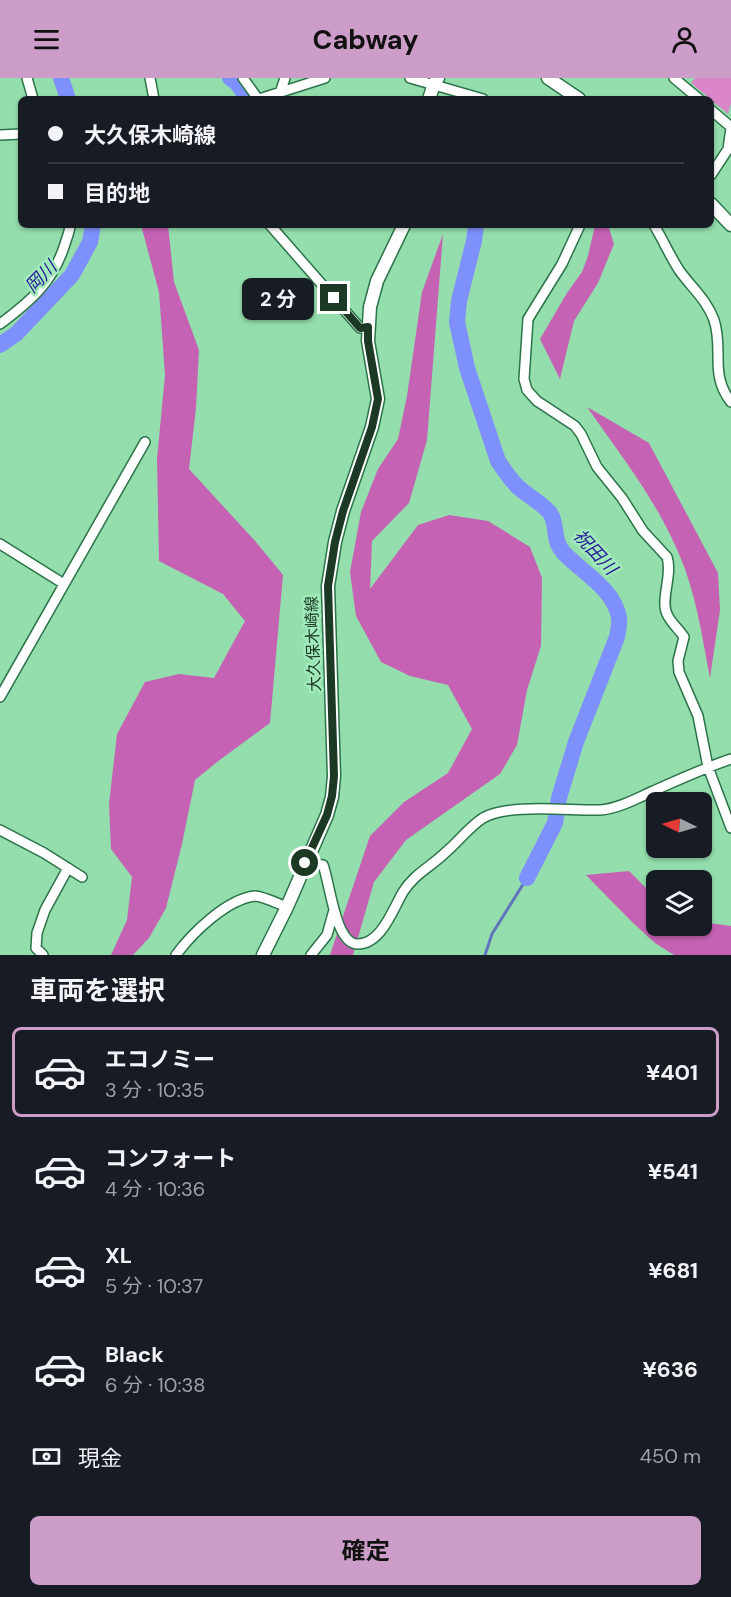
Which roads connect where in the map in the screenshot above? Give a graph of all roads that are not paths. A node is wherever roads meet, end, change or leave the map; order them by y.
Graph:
1 (27, 78) edge
2 (150, 78) edge
3 (243, 78) edge
4 (285, 78) edge
5 (325, 78) edge
6 (410, 78) edge
7 (548, 78) edge
8 (680, 80) edge
9 (436, 81) edge
10 (280, 93) junction
11 (32, 96) edge
12 (153, 96) edge
13 (257, 96) edge
14 (270, 96) edge
15 (430, 96) edge
16 (475, 96) edge
17 (575, 96) edge
18 (696, 96) edge
19 (714, 113) edge
20 (731, 127) edge
21 (18, 134) edge
22 (0, 135) edge
23 (714, 170) edge
24 (714, 207) edge
25 (731, 225) edge
26 (69, 228) edge
27 (273, 228) edge
28 (403, 228) edge
29 (579, 228) edge
30 (656, 228) edge
31 (0, 324) edge
32 (368, 327) junction
33 (731, 402) edge
34 (145, 442) dead end
35 (0, 544) edge
36 (64, 584) junction
37 (0, 698) edge
38 (731, 759) edge
39 (708, 766) junction
40 (731, 828) edge
41 (0, 830) edge
42 (305, 863) junction
43 (68, 868) junction
44 (82, 877) dead end
45 (287, 907) junction
46 (334, 910) junction
47 (43, 955) edge
48 (176, 955) edge
49 (263, 955) edge
50 (311, 955) edge

1 - 11 street
2 - 12 street
3 - 13 street
4 - 10 street
5 - 10 street
6 - 9 street
7 - 17 main road
8 - 18 street
9 - 15 main road
9 - 16 street
10 - 14 street
19 - 20 street
20 - 23 street
21 - 22 street
24 - 25 main road
26 - 31 street
27 - 32 street
28 - 32 main road, 大久保木崎線
29 - 39 street
30 - 33 street
32 - 42 main road, 大久保木崎線
34 - 36 street
35 - 36 street
36 - 37 street
38 - 39 street
39 - 40 street
39 - 46 street
41 - 43 street
42 - 45 main road, 大久保木崎線
42 - 46 street
43 - 44 street
43 - 47 street
45 - 48 street
45 - 49 main road, 大久保木崎線
46 - 50 street

